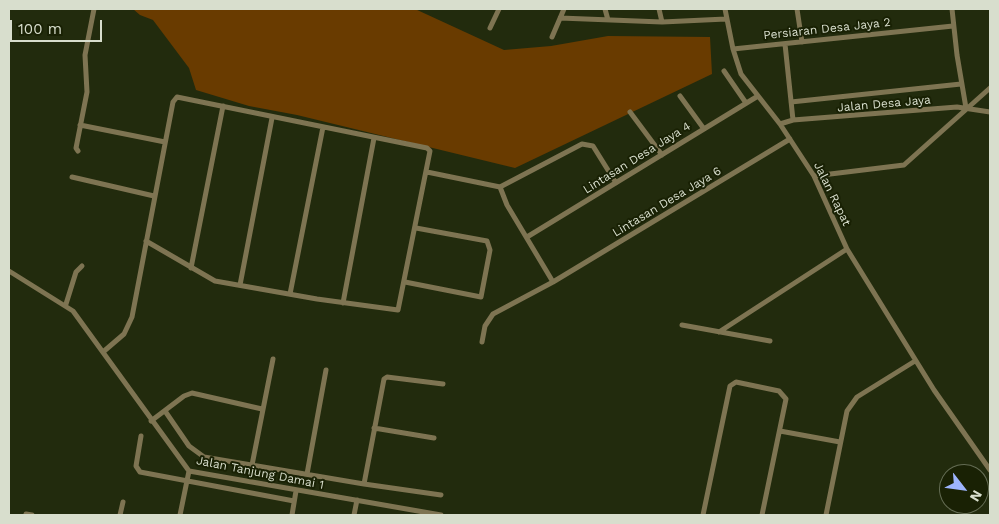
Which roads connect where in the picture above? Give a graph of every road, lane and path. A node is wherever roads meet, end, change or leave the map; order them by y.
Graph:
1 (94, 9) edge
2 (499, 9) edge
3 (564, 9) edge
4 (605, 9) edge
5 (659, 9) edge
6 (725, 9) edge
7 (797, 9) edge
8 (952, 9) edge
9 (560, 18) junction
10 (726, 19) junction
11 (608, 20) junction
12 (662, 22) junction
13 (954, 26) junction
14 (490, 28) dead end
15 (552, 37) dead end
16 (802, 42) junction
17 (785, 44) junction
18 (733, 49) junction
19 (724, 72) dead end
20 (961, 84) junction
21 (990, 88) edge
22 (680, 96) dead end
23 (758, 96) junction
24 (791, 102) junction
25 (746, 103) junction
26 (223, 106) junction
27 (966, 108) junction
28 (630, 112) dead end
29 (990, 112) edge
30 (272, 118) junction
31 (793, 120) junction
32 (780, 124) junction
33 (80, 125) junction
34 (323, 127) junction
35 (704, 129) junction
36 (374, 138) junction
37 (790, 139) junction
38 (165, 142) junction
39 (78, 151) dead end
40 (662, 155) junction
41 (427, 172) junction
42 (814, 176) junction
43 (72, 177) dead end
44 (616, 184) junction
45 (500, 188) junction
46 (154, 196) junction
47 (416, 228) junction
48 (527, 238) junction
49 (146, 241) junction
50 (847, 249) junction
51 (82, 266) dead end
52 (191, 268) junction
53 (9, 271) edge
54 (405, 282) junction
55 (553, 282) junction
56 (240, 285) junction
57 (290, 294) junction
58 (343, 303) junction
59 (66, 304) junction
60 (682, 325) dead end
61 (719, 332) junction
62 (770, 341) dead end
63 (482, 342) dead end
64 (103, 352) junction
65 (273, 358) dead end
66 (915, 361) junction
67 (326, 370) dead end
68 (442, 384) dead end
69 (262, 409) junction
70 (165, 411) junction
71 (151, 420) junction
72 (374, 428) junction
73 (780, 431) junction
74 (141, 436) dead end
75 (434, 438) dead end
76 (840, 442) junction
77 (252, 465) junction
78 (990, 470) edge
79 (189, 471) junction
80 (307, 474) junction
81 (187, 482) junction
82 (364, 484) junction
83 (296, 491) junction
84 (441, 495) dead end
85 (357, 500) junction
86 (294, 501) junction
87 (123, 502) dead end
88 (413, 513) edge
89 (120, 515) edge
90 (180, 515) edge
91 (292, 515) edge
92 (354, 515) edge
93 (441, 515) edge
94 (703, 515) edge
95 (762, 515) edge
96 (826, 515) edge

1 - 33 street
2 - 14 street
3 - 9 street
4 - 11 street
5 - 12 street
6 - 10 street, Jalan Rapat
7 - 16 street
8 - 13 street
9 - 11 street
9 - 15 street
10 - 12 street
10 - 18 street, Jalan Rapat
11 - 12 street
13 - 16 street, Persiaran Desa Jaya 2
13 - 20 street
16 - 17 street, Persiaran Desa Jaya 2
17 - 18 street, Persiaran Desa Jaya 2
17 - 24 street
18 - 23 street, Jalan Rapat
19 - 25 street
20 - 24 street
20 - 27 street
21 - 27 street
22 - 35 street
23 - 25 street, Lintasan Desa Jaya 4
23 - 32 street, Jalan Rapat
24 - 31 street
25 - 35 street, Lintasan Desa Jaya 4
26 - 30 street
26 - 38 street
26 - 52 street
27 - 29 street, Jalan Desa Jaya
27 - 31 street, Jalan Desa Jaya
27 - 42 street
28 - 40 street
30 - 34 street
30 - 56 street
31 - 32 street, Jalan Desa Jaya
32 - 37 street, Jalan Rapat
33 - 38 street
33 - 39 street
34 - 36 street
34 - 57 street
35 - 40 street, Lintasan Desa Jaya 4
36 - 41 street
36 - 58 street
37 - 42 street, Jalan Rapat
37 - 55 street, Lintasan Desa Jaya 6
38 - 46 street
40 - 44 street, Lintasan Desa Jaya 4
41 - 45 street
41 - 47 street
42 - 50 street, Jalan Rapat
43 - 46 street
44 - 45 street
44 - 48 street, Lintasan Desa Jaya 4
45 - 48 street
46 - 49 street
47 - 54 street
47 - 54 street
48 - 55 street
49 - 52 street
49 - 64 street
50 - 61 street
50 - 66 street, Jalan Rapat
51 - 59 street
52 - 56 street
53 - 59 street
54 - 58 street
55 - 63 street, Lintasan Desa Jaya 6
56 - 57 street
57 - 58 street
59 - 64 street, Jalan Tanjung Damai 1
60 - 61 street
61 - 62 street
64 - 71 street, Jalan Tanjung Damai 1
65 - 69 street
66 - 76 street
66 - 78 street, Jalan Rapat
67 - 80 street
68 - 72 street
69 - 70 street
69 - 77 street
70 - 71 street
70 - 77 street
71 - 79 street, Jalan Tanjung Damai 1
72 - 75 street
72 - 82 street
73 - 76 street
73 - 94 street
73 - 95 street
74 - 81 street
76 - 96 street
77 - 80 street
79 - 81 street
79 - 83 street, Jalan Tanjung Damai 1
80 - 82 street
81 - 86 street
81 - 90 street
82 - 84 street
83 - 85 street, Jalan Tanjung Damai 1
83 - 86 street
85 - 88 street, Jalan Tanjung Damai 1
85 - 92 street
86 - 91 street
87 - 89 street
88 - 93 street, Jalan Tanjung Damai 1

